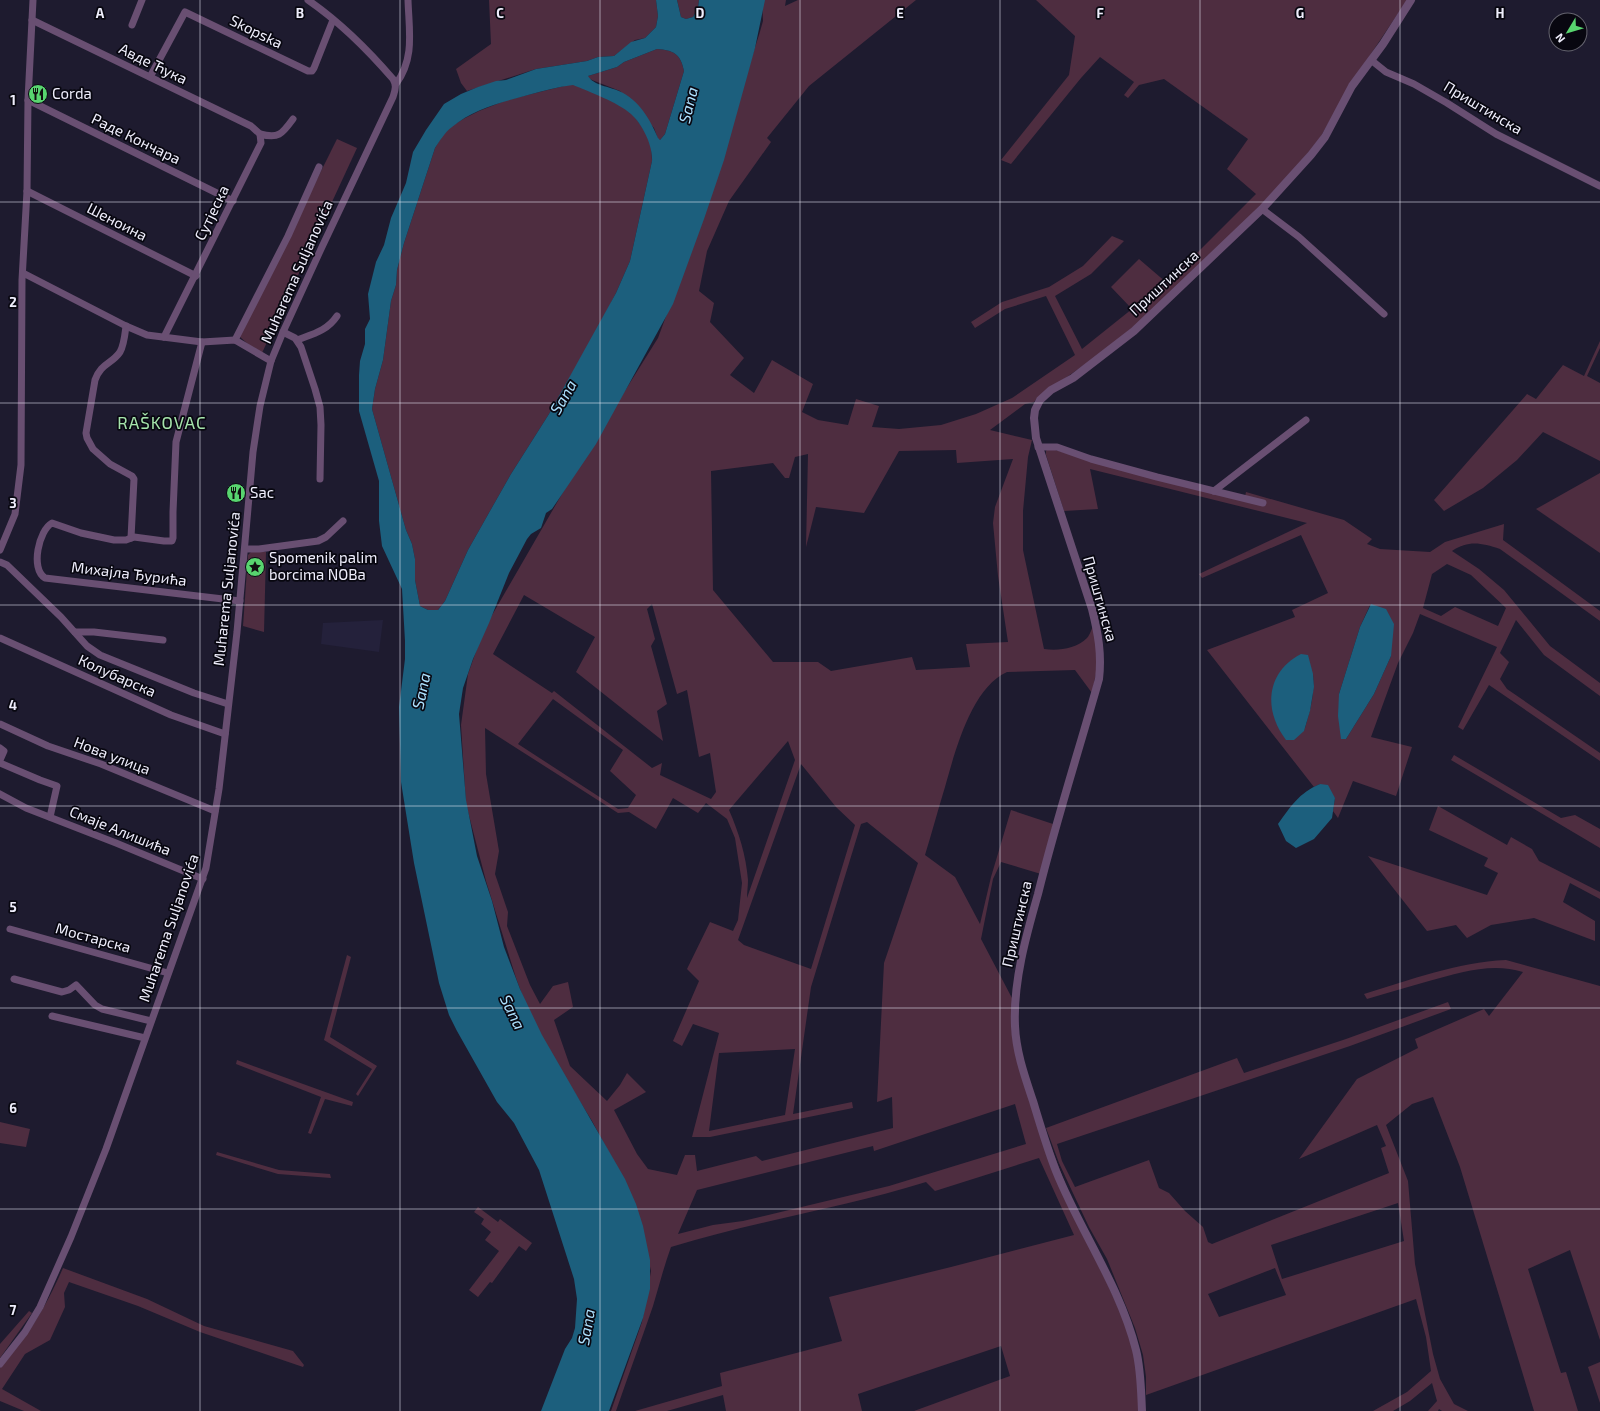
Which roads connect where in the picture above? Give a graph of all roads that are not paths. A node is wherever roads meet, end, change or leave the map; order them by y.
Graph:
1 (33, 0) edge
2 (142, 0) edge
3 (308, 0) edge
4 (408, 0) edge
5 (1411, 0) edge
6 (32, 20) junction
7 (333, 20) junction
8 (132, 25) dead end
9 (1371, 60) junction
10 (150, 77) junction
11 (396, 84) junction
12 (28, 100) junction
13 (293, 119) dead end
14 (260, 134) junction
15 (319, 167) dead end
16 (1600, 186) edge
17 (27, 191) junction
18 (232, 201) junction
19 (1262, 209) junction
20 (22, 273) junction
21 (196, 276) junction
22 (1384, 314) dead end
23 (337, 316) dead end
24 (126, 326) junction
25 (283, 332) junction
26 (164, 337) junction
27 (235, 340) junction
28 (297, 340) junction
29 (202, 342) junction
30 (271, 361) junction
31 (1306, 420) dead end
32 (1038, 447) junction
33 (320, 479) dead end
34 (1214, 491) junction
35 (1263, 503) dead end
36 (343, 521) dead end
37 (131, 538) junction
38 (245, 549) junction
39 (0, 550) edge
40 (0, 562) edge
41 (240, 601) junction
42 (75, 632) junction
43 (0, 638) edge
44 (163, 640) dead end
45 (228, 704) junction
46 (0, 724) edge
47 (224, 734) junction
48 (0, 748) edge
49 (0, 762) edge
50 (0, 794) edge
51 (215, 811) junction
52 (50, 816) junction
53 (203, 879) junction
54 (10, 929) dead end
55 (168, 973) junction
56 (14, 979) dead end
57 (52, 1016) dead end
58 (151, 1021) junction
59 (145, 1038) junction
60 (0, 1364) edge
61 (1142, 1411) edge

1 - 6 street
2 - 8 street
3 - 7 street
4 - 11 street, Muharema Suljanovića
5 - 9 street, Приштинска
6 - 10 street, Авде Ћука
6 - 12 street
7 - 10 street, Skopska
7 - 11 street
9 - 16 street, Приштинска
9 - 19 street, Приштинска
10 - 14 street, Авде Ћука
11 - 25 street, Muharema Suljanovića
12 - 17 street
12 - 18 street, Раде Кончара
13 - 14 street
14 - 18 street, Сутјеска
15 - 27 street
17 - 20 street
17 - 21 street, Шеноина
18 - 21 street, Сутјеска
19 - 22 street
19 - 32 street, Приштинска
20 - 24 street
20 - 39 street
21 - 26 street, Сутјеска
23 - 28 street
24 - 26 street
24 - 37 street
25 - 28 street
25 - 30 street, Muharema Suljanovića
26 - 29 street
27 - 29 street
27 - 30 street
28 - 33 street
29 - 37 street, Михајла Ђурића
30 - 38 street, Muharema Suljanovića
31 - 34 street
32 - 34 street
32 - 61 street, Приштинска
34 - 35 street
36 - 38 street
37 - 41 street, Михајла Ђурића
38 - 41 street, Muharema Suljanovića
40 - 42 street
41 - 45 street, Muharema Suljanovića
42 - 44 street
42 - 45 street
43 - 47 street, Колубарска
45 - 47 street, Muharema Suljanovića
46 - 51 street, Нова улица
47 - 51 street, Muharema Suljanovića
48 - 49 street, Смаје Алишића
49 - 52 street, Смаје Алишића
50 - 52 street, Смаје Алишића
51 - 53 street, Muharema Suljanovića
52 - 53 street, Смаје Алишића
53 - 55 street, Muharema Suljanovića
54 - 55 street, Мостарска
55 - 58 street, Muharema Suljanovića
56 - 58 street, Muharema Suljanovića
57 - 59 street
58 - 59 street, Muharema Suljanovića
59 - 60 street, Muharema Suljanovića

